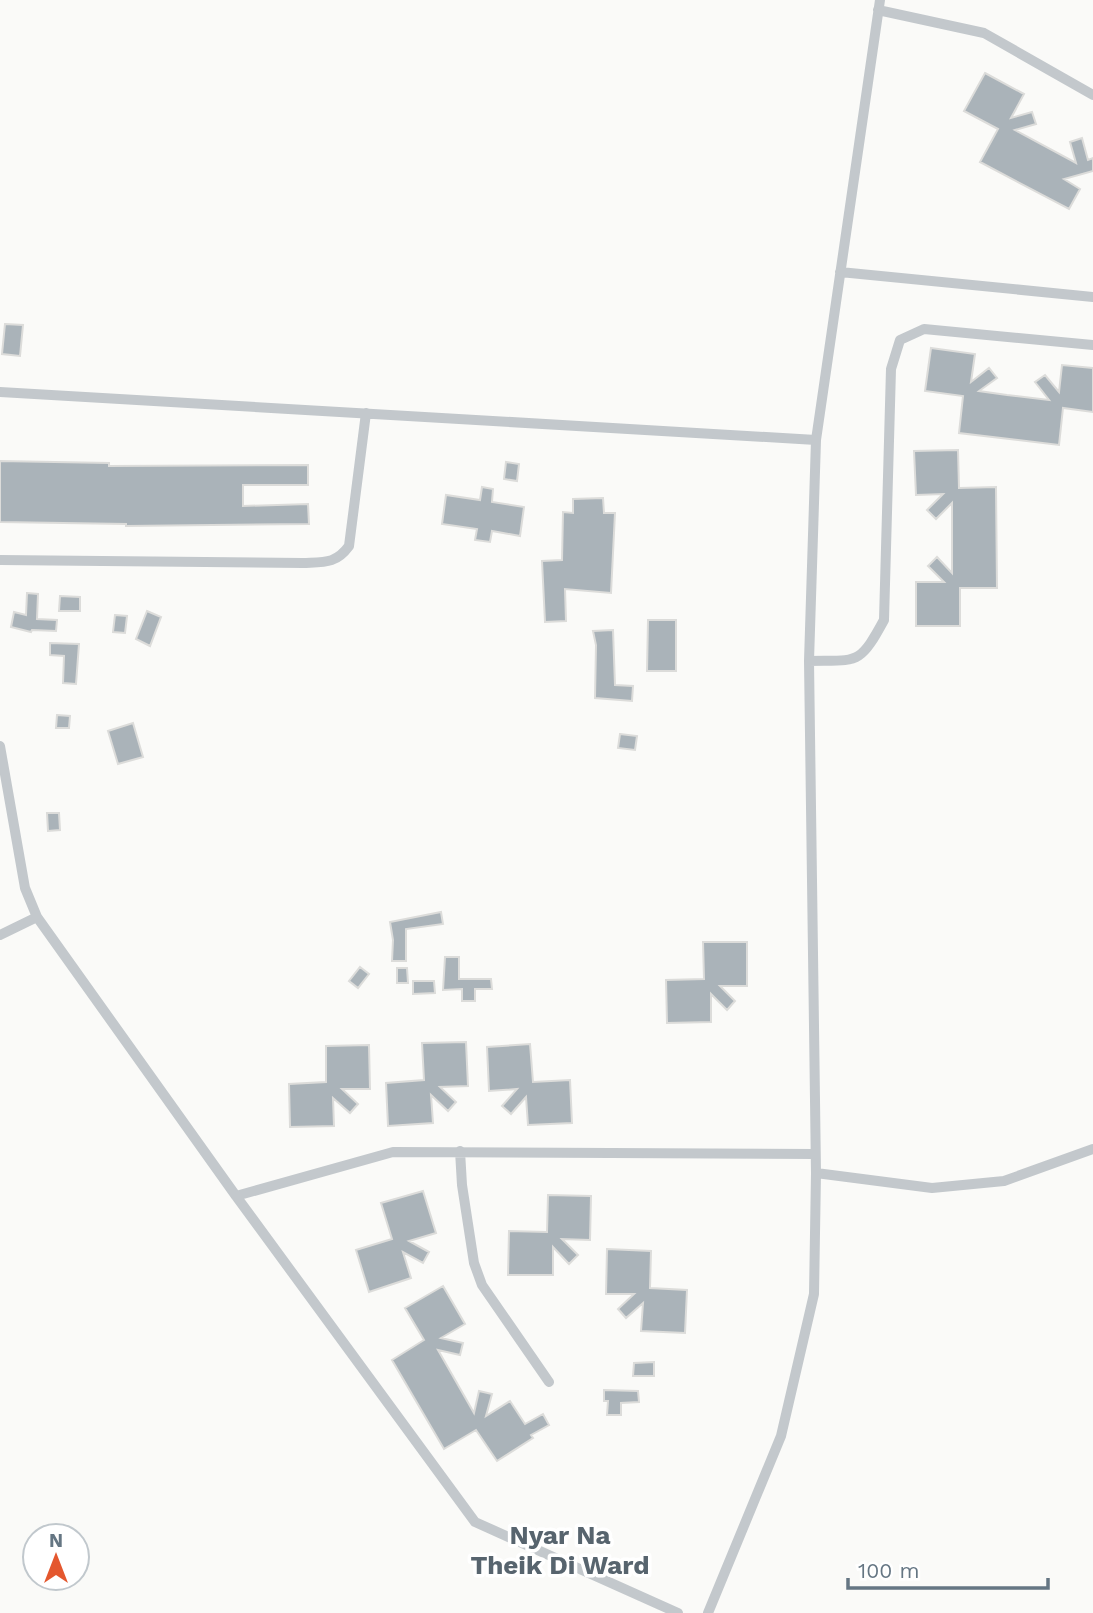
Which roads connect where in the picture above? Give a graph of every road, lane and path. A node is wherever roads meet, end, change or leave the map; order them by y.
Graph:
1 (879, 5) edge
2 (1093, 95) edge
3 (841, 272) junction
4 (1093, 298) edge
5 (1093, 345) edge
6 (0, 392) edge
7 (366, 414) junction
8 (817, 440) junction
9 (0, 560) edge
10 (808, 661) junction
11 (0, 746) edge
12 (13, 822) junction
13 (0, 824) edge
14 (37, 917) junction
15 (0, 935) edge
16 (1093, 1149) edge
17 (460, 1151) junction
18 (815, 1154) junction
19 (816, 1173) junction
20 (236, 1196) junction
21 (549, 1382) dead end
22 (678, 1613) edge
23 (709, 1613) edge

1 - 2 street
1 - 3 street
3 - 4 street
3 - 8 street
5 - 10 street
6 - 7 street
7 - 8 street
7 - 9 street
8 - 10 street
10 - 18 street
11 - 12 street
12 - 13 street
12 - 14 street
14 - 15 street
14 - 20 street
16 - 19 street
17 - 18 street
17 - 20 street
17 - 21 street
18 - 19 street
19 - 23 street
20 - 22 street

